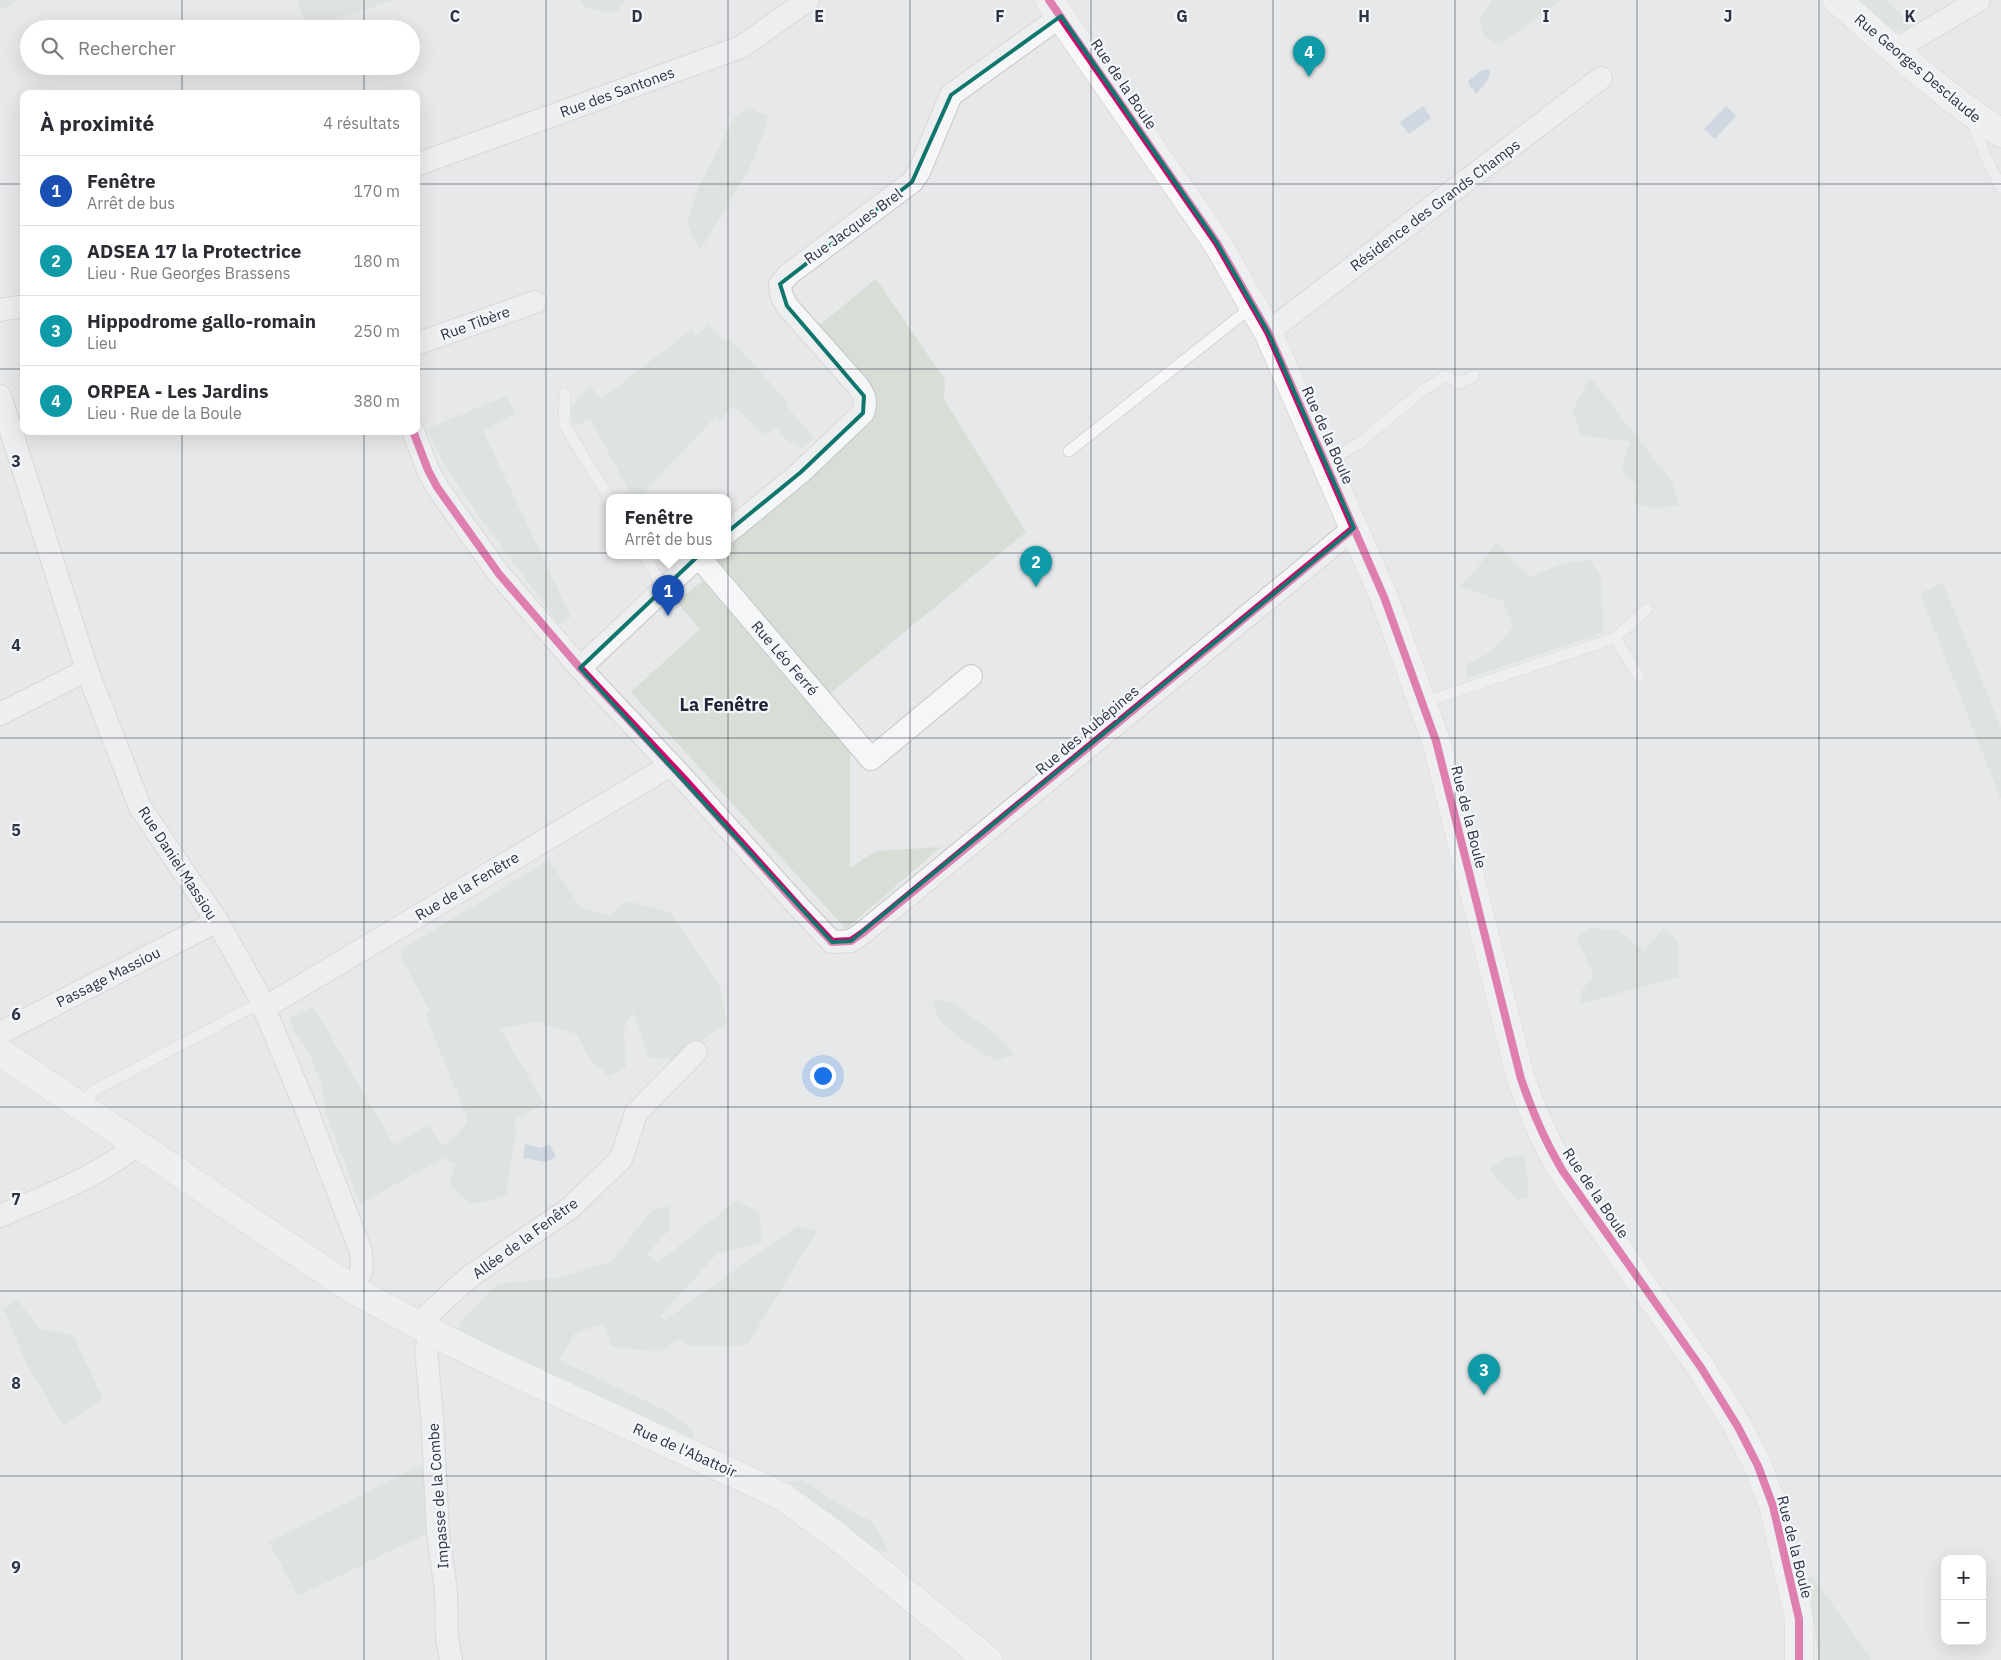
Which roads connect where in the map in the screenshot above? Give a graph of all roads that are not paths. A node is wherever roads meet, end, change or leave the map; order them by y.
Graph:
1 (808, 0) edge
2 (1838, 0) edge
3 (1979, 0) edge
4 (1055, 8) edge
5 (1895, 50) junction
6 (1601, 78) dead end
7 (1969, 111) junction
8 (2001, 134) edge
9 (420, 164) edge
10 (2001, 187) edge
11 (534, 302) dead end
12 (1254, 306) junction
13 (20, 307) edge
14 (0, 310) edge
15 (1268, 332) junction
16 (420, 343) edge
17 (1474, 376) dead end
18 (565, 394) dead end
19 (0, 396) edge
20 (415, 435) edge
21 (1069, 451) dead end
22 (1325, 463) junction
23 (607, 494) edge
24 (1354, 528) junction
25 (731, 530) edge
26 (646, 559) edge
27 (696, 559) edge
28 (702, 559) edge
29 (664, 589) junction
30 (1647, 608) dead end
31 (1615, 638) junction
32 (580, 668) junction
33 (87, 670) junction
34 (971, 676) dead end
35 (1639, 677) dead end
36 (1422, 704) junction
37 (0, 714) edge
38 (671, 765) junction
39 (216, 922) junction
40 (263, 1005) junction
41 (0, 1033) edge
42 (0, 1052) edge
43 (696, 1052) dead end
44 (80, 1106) junction
45 (136, 1144) junction
46 (0, 1216) edge
47 (352, 1289) junction
48 (424, 1328) junction
49 (451, 1660) edge
50 (988, 1660) edge
51 (1799, 1660) edge

1 - 9 street, Rue des Santones
2 - 5 street, Rue Georges Desclaude
3 - 5 street
4 - 12 street, Rue de la Boule
4 - 25 street, Rue Jacques Brel
5 - 7 street, Rue Georges Desclaude
6 - 15 street, Résidence des Grands Champs
7 - 8 street, Rue Georges Desclaude
7 - 10 lane
11 - 16 street, Rue Tibère
12 - 15 street, Rue de la Boule
12 - 21 lane
13 - 14 street
15 - 22 street, Rue de la Boule
17 - 22 lane
18 - 23 lane
19 - 33 street, Rue Daniel Massiou
20 - 32 street
22 - 24 street, Rue de la Boule
24 - 36 street, Rue de la Boule
24 - 38 street, Rue des Aubépines
26 - 29 lane
27 - 29 street
28 - 34 street, Rue Léo Ferré
29 - 32 street
30 - 31 lane
31 - 35 lane
31 - 36 lane
32 - 38 street
33 - 37 street
33 - 39 street, Rue Daniel Massiou
36 - 51 street, Rue de la Boule
38 - 40 street, Rue de la Fenêtre
39 - 40 street, Rue Daniel Massiou
39 - 41 street, Passage Massiou
40 - 44 lane
40 - 47 street, Rue Daniel Massiou
42 - 44 street, Rue de l'Abattoir
43 - 48 street, Allée de la Fenêtre
44 - 45 street, Rue de l'Abattoir
45 - 46 street
45 - 47 street, Rue de l'Abattoir
47 - 48 street, Rue de l'Abattoir
48 - 49 street, Impasse de la Combe
48 - 50 street, Rue de l'Abattoir

